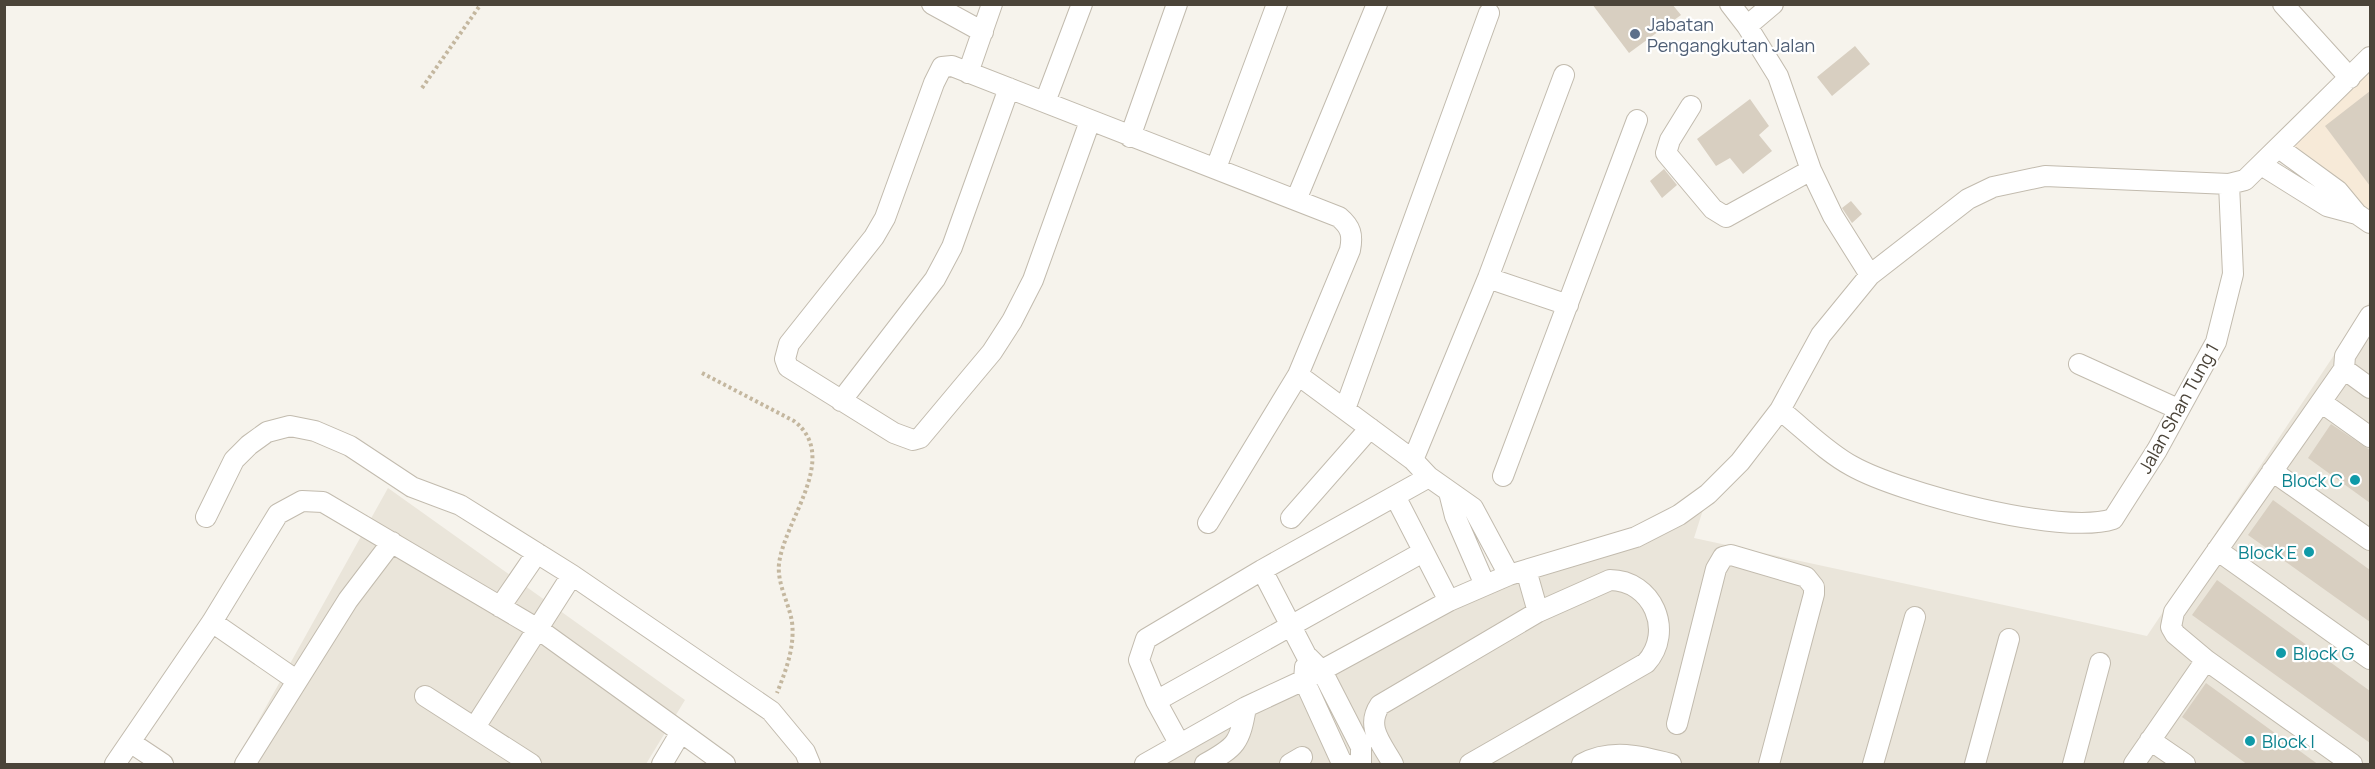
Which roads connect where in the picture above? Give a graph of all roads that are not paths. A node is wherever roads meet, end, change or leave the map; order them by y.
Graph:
1 (932, 4) edge
2 (992, 4) edge
3 (1082, 4) edge
4 (1177, 4) edge
5 (1277, 4) edge
6 (1377, 4) edge
7 (1730, 4) edge
8 (1773, 4) edge
9 (2283, 4) edge
10 (1489, 13) dead end
11 (1747, 26) junction
12 (983, 32) junction
13 (2370, 57) edge
14 (968, 73) junction
15 (1563, 75) dead end
16 (2350, 78) junction
17 (1009, 88) junction
18 (1045, 102) junction
19 (1691, 106) dead end
20 (1637, 120) dead end
21 (1090, 121) junction
22 (1130, 137) junction
23 (2279, 148) junction
24 (2263, 166) junction
25 (1216, 168) junction
26 (1811, 170) junction
27 (2229, 184) junction
28 (1296, 200) junction
29 (2364, 219) edge
30 (1870, 275) junction
31 (1488, 278) junction
32 (1568, 305) junction
33 (2370, 316) edge
34 (2079, 364) dead end
35 (2344, 369) junction
36 (1299, 375) junction
37 (2370, 388) edge
38 (841, 401) junction
39 (2321, 402) junction
40 (1345, 409) junction
41 (2178, 409) junction
42 (1780, 410) junction
43 (1370, 428) junction
44 (2370, 437) edge
45 (1413, 460) junction
46 (2272, 471) junction
47 (1503, 476) dead end
48 (1429, 477) junction
49 (1449, 492) junction
50 (1395, 496) junction
51 (206, 517) dead end
52 (1291, 518) dead end
53 (1208, 523) dead end
54 (2370, 540) edge
55 (392, 542) junction
56 (2217, 550) junction
57 (1423, 552) junction
58 (537, 553) junction
59 (1262, 570) junction
60 (1518, 572) junction
61 (572, 575) junction
62 (1485, 585) junction
63 (1449, 602) junction
64 (500, 607) junction
65 (1538, 612) junction
66 (1915, 617) dead end
67 (212, 622) junction
68 (1290, 626) junction
69 (538, 629) junction
70 (2009, 639) dead end
71 (1306, 656) junction
72 (2370, 659) edge
73 (2206, 660) junction
74 (2100, 663) dead end
75 (1322, 670) junction
76 (296, 680) junction
77 (1304, 680) junction
78 (425, 696) dead end
79 (1156, 701) junction
80 (1246, 707) junction
81 (1677, 724) dead end
82 (475, 727) junction
83 (681, 732) junction
84 (2150, 740) junction
85 (130, 742) junction
86 (1179, 743) junction
87 (1149, 764) edge
88 (115, 765) edge
89 (163, 765) edge
90 (245, 765) edge
91 (531, 765) edge
92 (662, 765) edge
93 (725, 765) edge
94 (810, 765) edge
95 (1205, 765) edge
96 (1347, 765) edge
97 (1361, 765) edge
98 (1393, 765) edge
99 (1470, 765) edge
100 (1582, 765) edge
101 (1671, 765) edge
102 (1769, 765) edge
103 (1873, 765) edge
104 (1975, 765) edge
105 (2073, 765) edge
106 (2134, 765) edge
107 (2185, 765) edge
108 (2352, 765) edge

1 - 12 street
2 - 12 street
3 - 18 street
4 - 22 street
5 - 25 street
6 - 28 street
7 - 11 street
8 - 11 street
9 - 16 street
10 - 40 street
11 - 26 street
12 - 14 street
13 - 16 street
14 - 17 street
14 - 38 street
15 - 31 street
16 - 23 street
17 - 18 street
17 - 38 street
18 - 21 street
19 - 26 street
20 - 32 street
21 - 22 street
21 - 38 street
22 - 25 street
23 - 24 street
23 - 29 street
24 - 27 street
24 - 29 street
25 - 28 street
26 - 30 street
27 - 30 street
27 - 41 street, Jalan Shan Tung 1
28 - 36 street
30 - 42 street
31 - 32 street
31 - 45 street
32 - 47 street
33 - 35 street
34 - 41 street
35 - 37 street
35 - 39 street
36 - 40 street
36 - 53 street
39 - 44 street
39 - 46 street
40 - 43 street
41 - 42 street, Jalan Shan Tung 1
42 - 60 street
43 - 45 street
43 - 52 street
45 - 48 street
46 - 54 street
46 - 56 street
48 - 49 street
48 - 50 street
49 - 60 street
49 - 62 street
50 - 57 street
50 - 59 street
51 - 58 street
55 - 64 street
55 - 67 street
55 - 76 street
56 - 72 street
56 - 73 street
57 - 63 street
57 - 68 street
58 - 61 street
58 - 64 street
59 - 68 street
59 - 79 street
60 - 62 street
60 - 65 street
61 - 69 street
61 - 94 street
62 - 63 street
63 - 75 street
64 - 69 street
65 - 98 street
65 - 99 street
66 - 103 street
67 - 76 street
67 - 85 street
68 - 71 street
68 - 79 street
69 - 82 street
69 - 83 street
70 - 104 street
71 - 75 street
71 - 77 street
73 - 84 street
73 - 108 street
74 - 105 street
75 - 77 street
75 - 97 street
76 - 90 street
77 - 80 street
77 - 96 street
78 - 82 street
79 - 86 street
80 - 86 street
80 - 95 street
81 - 102 street
82 - 91 street
83 - 92 street
83 - 93 street
84 - 106 street
84 - 107 street
85 - 88 street
85 - 89 street
86 - 87 street
100 - 101 street

